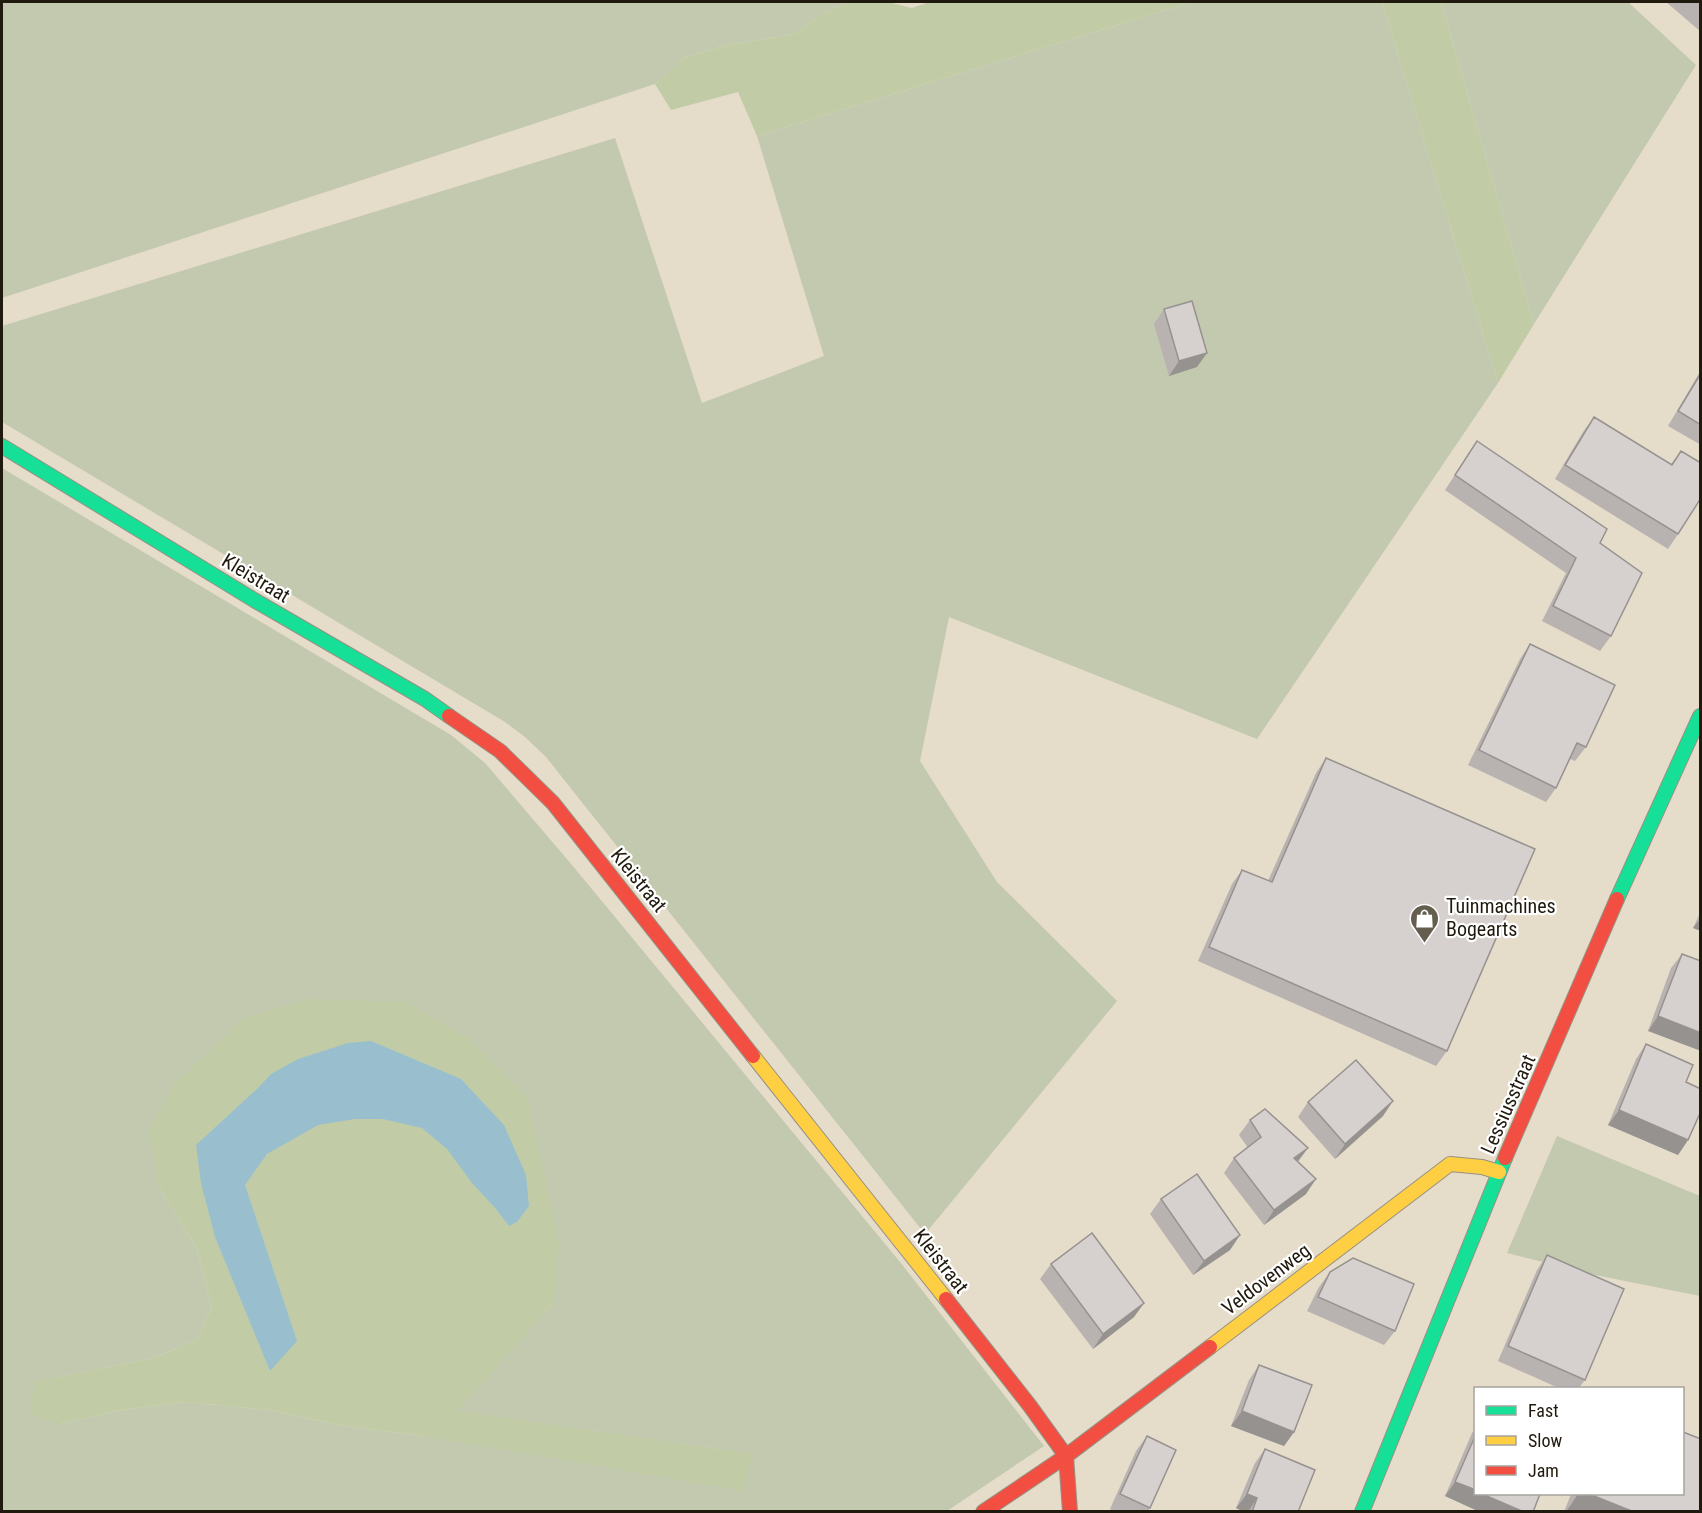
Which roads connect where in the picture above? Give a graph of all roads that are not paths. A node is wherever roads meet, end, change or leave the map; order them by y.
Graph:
1 (2, 446) edge
2 (1701, 716) edge
3 (1499, 1172) junction
4 (1066, 1456) junction
5 (983, 1512) edge
6 (1070, 1512) edge
7 (1362, 1512) edge

1 - 4 street, Kleistraat
2 - 3 street, Lessiusstraat
3 - 4 street, Veldovenweg
3 - 7 street, Lessiusstraat
4 - 5 street, Veldovenweg
4 - 6 street

